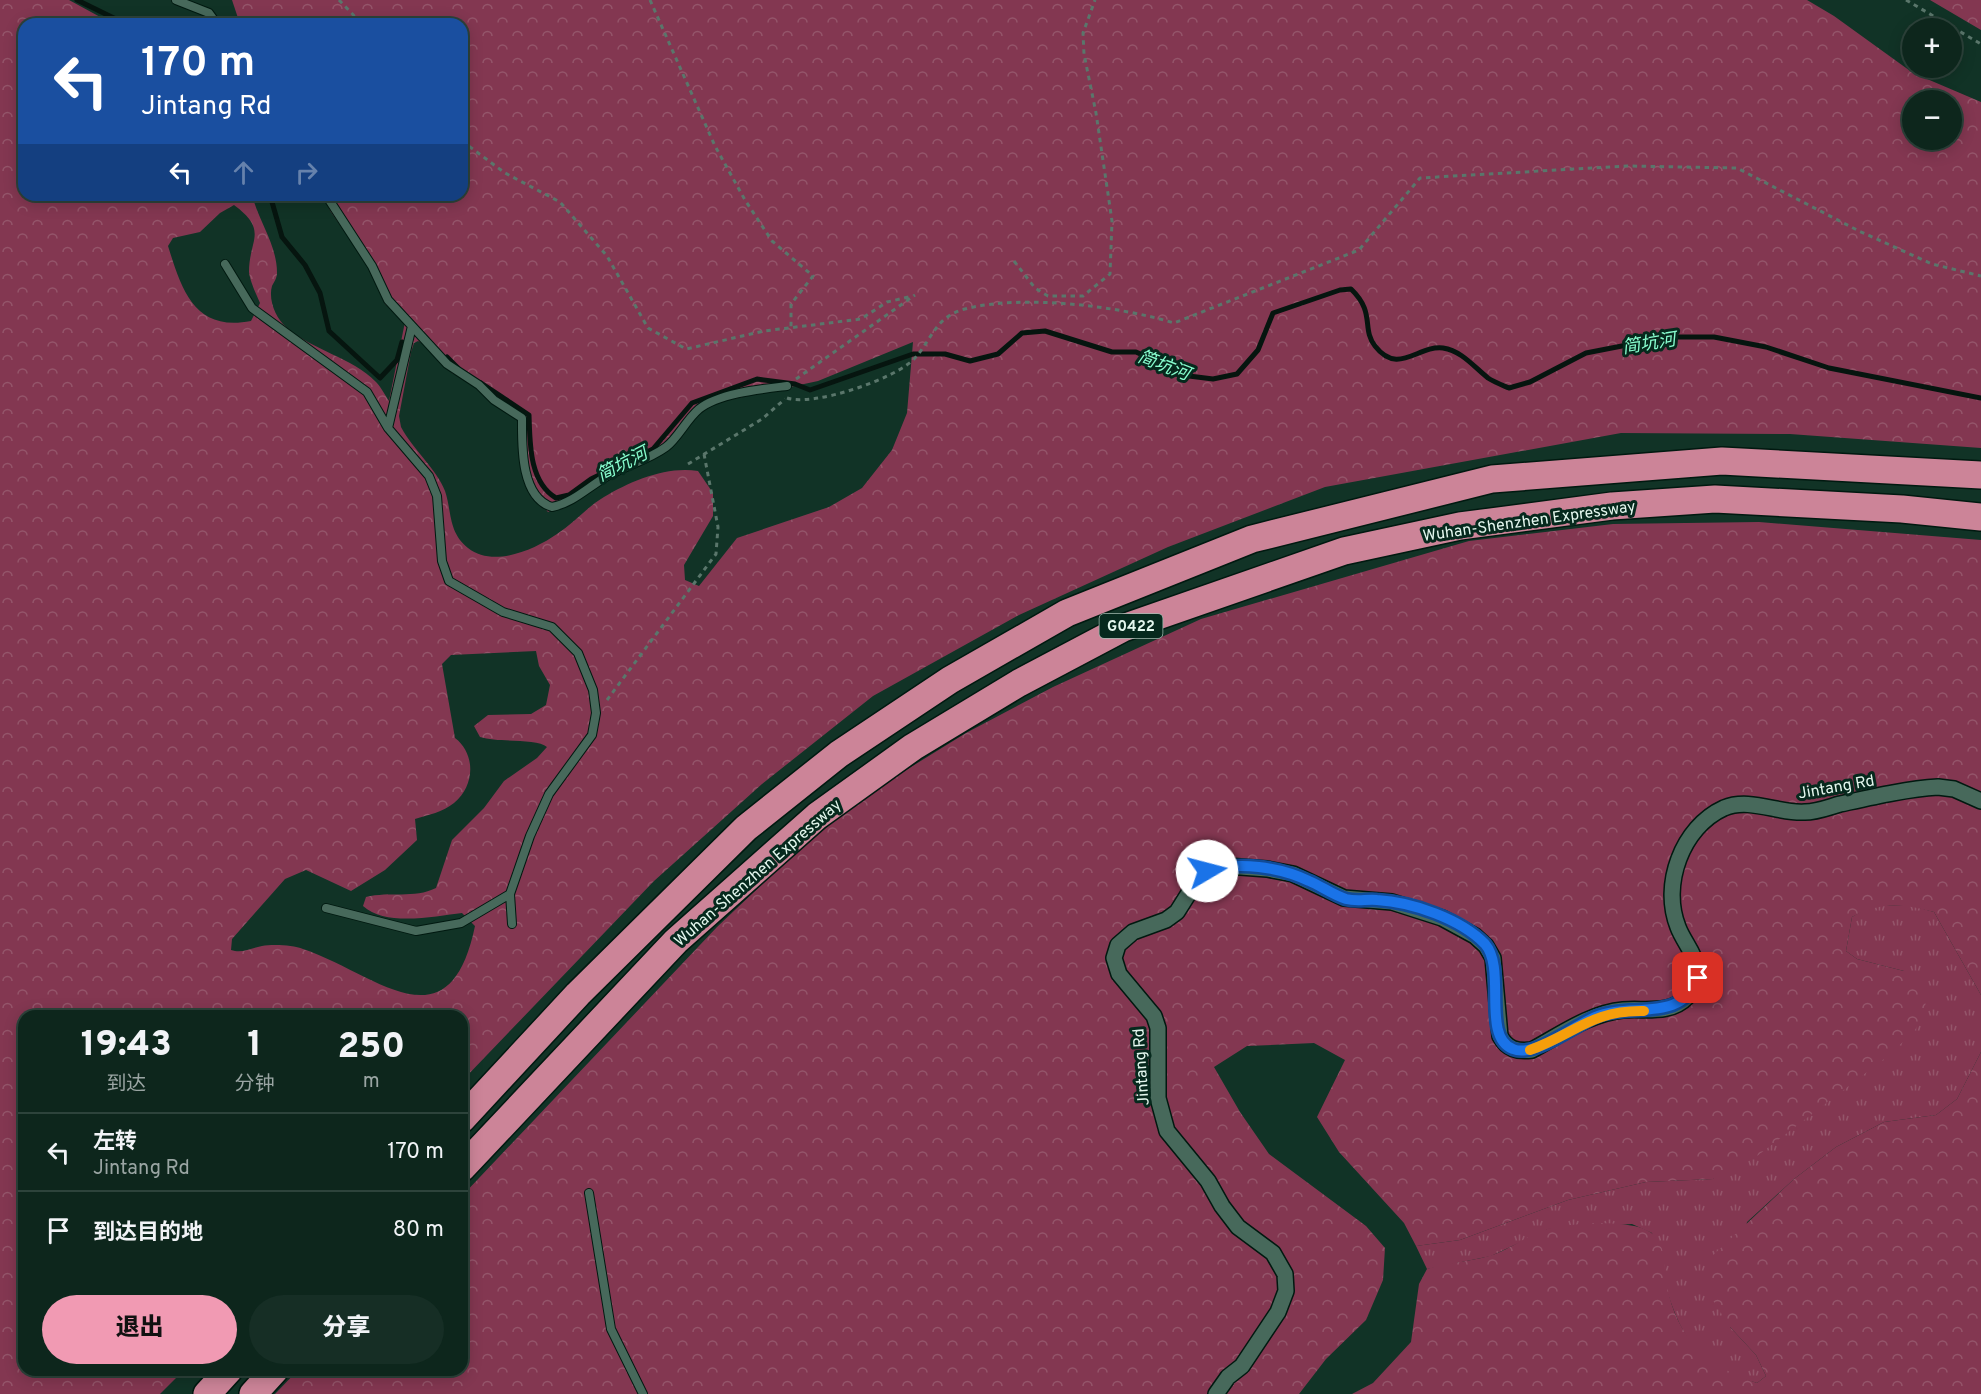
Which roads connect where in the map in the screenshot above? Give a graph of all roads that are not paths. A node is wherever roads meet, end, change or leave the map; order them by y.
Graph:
1 (176, 0) edge
2 (213, 18) edge
3 (330, 201) edge
4 (225, 264) dead end
5 (412, 326) junction
6 (787, 386) dead end
7 (388, 428) junction
8 (1981, 474) edge
9 (1981, 517) edge
10 (1981, 801) edge
11 (510, 894) junction
12 (326, 908) dead end
13 (512, 924) dead end
14 (468, 1113) edge
15 (468, 1162) edge
16 (589, 1193) dead end
17 (224, 1376) edge
18 (270, 1376) edge
19 (207, 1394) edge
20 (253, 1394) edge
21 (643, 1394) edge
22 (1216, 1394) edge

1 - 2 lane
3 - 5 lane
4 - 7 lane
5 - 6 lane
5 - 7 lane
7 - 11 lane
8 - 14 highway, Wuhan-Shenzhen Expressway / G0422
9 - 15 highway, Wuhan-Shenzhen Expressway / G0422
10 - 22 street, Jintang Rd
11 - 12 lane
11 - 13 lane
16 - 21 lane
17 - 19 highway
18 - 20 highway

